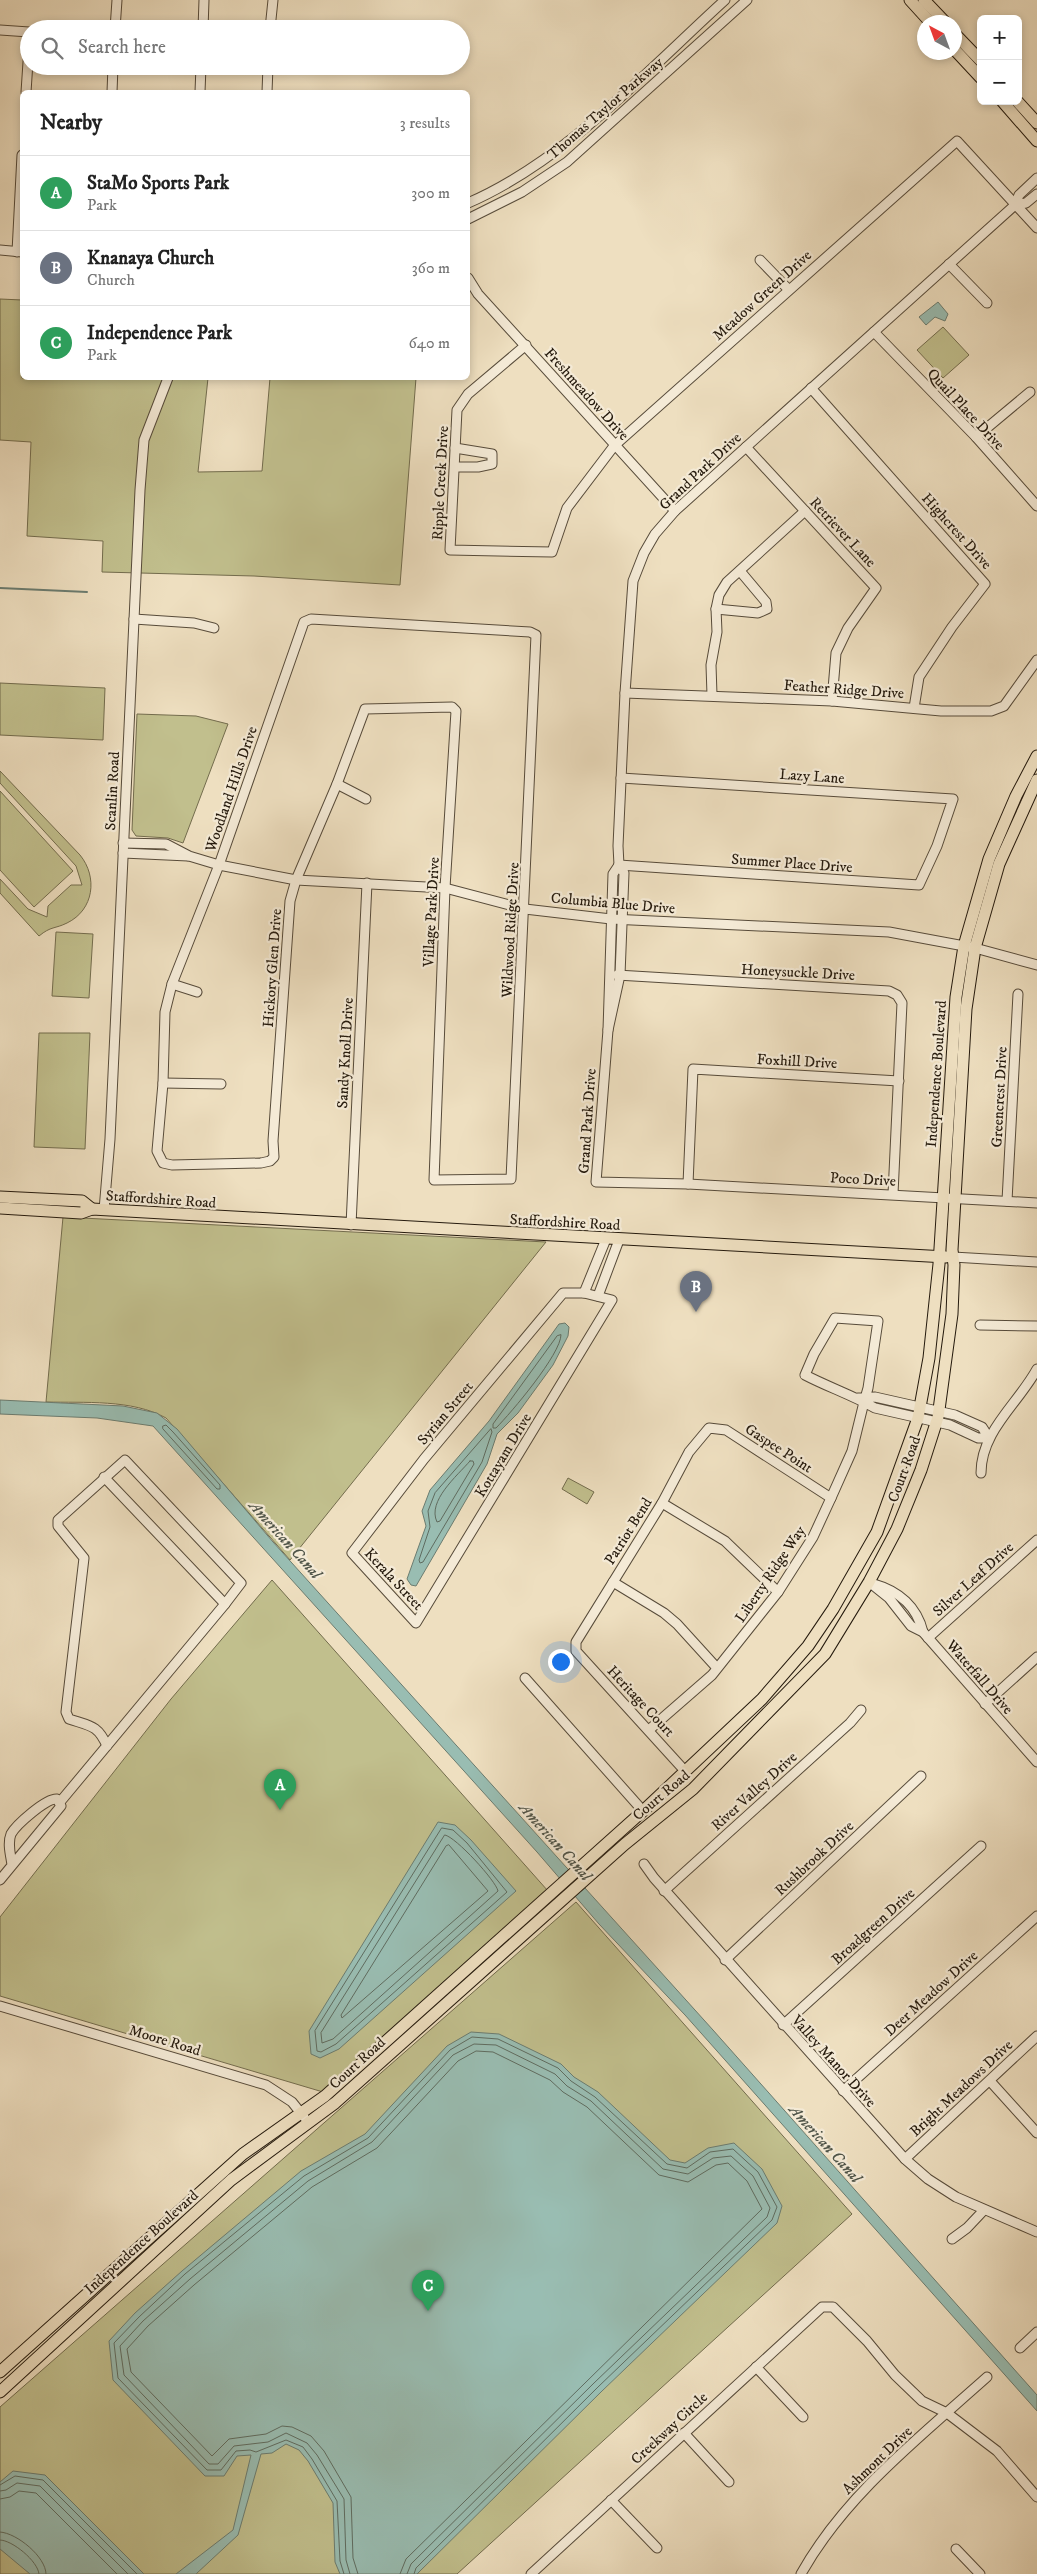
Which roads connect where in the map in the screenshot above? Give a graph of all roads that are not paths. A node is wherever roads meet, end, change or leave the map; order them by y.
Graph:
1 (117, 0) edge
2 (204, 0) edge
3 (273, 0) edge
4 (725, 0) edge
5 (747, 0) edge
6 (910, 0) edge
7 (924, 0) edge
8 (924, 15) edge
9 (938, 15) edge
10 (116, 20) edge
11 (203, 20) edge
12 (271, 20) edge
13 (0, 30) edge
14 (20, 31) edge
15 (962, 52) edge
16 (962, 52) edge
17 (979, 60) edge
18 (977, 73) edge
19 (27, 75) edge
20 (113, 75) edge
21 (201, 75) edge
22 (268, 75) edge
23 (26, 90) edge
24 (112, 90) edge
25 (200, 90) edge
26 (267, 90) edge
27 (1006, 105) edge
28 (1021, 105) edge
29 (1037, 123) edge
30 (1037, 140) edge
31 (1037, 178) edge
32 (1037, 194) edge
33 (470, 202) edge
34 (1015, 205) junction
35 (470, 218) edge
36 (1037, 228) edge
37 (0, 250) edge
38 (20, 252) edge
39 (760, 260) dead end
40 (949, 264) junction
41 (470, 281) edge
42 (788, 289) junction
43 (470, 291) edge
44 (478, 294) junction
45 (987, 304) dead end
46 (874, 332) junction
47 (526, 345) junction
48 (167, 380) edge
49 (811, 388) junction
50 (1030, 392) dead end
51 (976, 437) junction
52 (614, 446) junction
53 (746, 447) junction
54 (456, 448) junction
55 (455, 467) junction
56 (1037, 506) edge
57 (675, 511) junction
58 (805, 511) junction
59 (552, 552) joint
60 (740, 571) junction
61 (716, 609) junction
62 (134, 619) junction
63 (214, 628) dead end
64 (507, 631) joint
65 (1037, 660) edge
66 (625, 692) junction
67 (712, 695) junction
68 (832, 701) junction
69 (393, 708) joint
70 (914, 708) junction
71 (1037, 756) edge
72 (621, 778) junction
73 (1037, 780) edge
74 (337, 784) junction
75 (366, 799) dead end
76 (1007, 828) junction
77 (123, 843) junction
78 (937, 846) joint
79 (123, 853) junction
80 (189, 856) junction
81 (220, 865) junction
82 (619, 865) junction
83 (296, 880) junction
84 (367, 883) junction
85 (445, 888) junction
86 (525, 909) junction
87 (611, 919) junction
88 (623, 920) junction
89 (970, 947) junction
90 (1037, 966) edge
91 (608, 974) junction
92 (620, 976) junction
93 (172, 984) junction
94 (197, 992) dead end
95 (1018, 994) dead end
96 (608, 1030) junction
97 (899, 1081) junction
98 (163, 1083) junction
99 (221, 1084) dead end
100 (162, 1163) joint
101 (434, 1180) joint
102 (688, 1184) junction
103 (893, 1194) junction
104 (0, 1197) edge
105 (949, 1198) junction
106 (1007, 1201) junction
107 (1037, 1202) edge
108 (0, 1208) edge
109 (98, 1209) junction
110 (351, 1225) junction
111 (606, 1239) junction
112 (619, 1240) junction
113 (940, 1257) junction
114 (953, 1257) junction
115 (1037, 1262) edge
116 (584, 1294) junction
117 (598, 1296) junction
118 (980, 1325) dead end
119 (1037, 1326) edge
120 (1037, 1369) edge
121 (863, 1399) junction
122 (919, 1413) junction
123 (938, 1417) junction
124 (708, 1428) joint
125 (989, 1438) junction
126 (981, 1473) dead end
127 (104, 1477) junction
128 (831, 1498) junction
129 (662, 1503) junction
130 (1037, 1540) edge
131 (352, 1553) joint
132 (855, 1574) junction
133 (613, 1582) junction
134 (870, 1582) junction
135 (778, 1592) junction
136 (225, 1604) junction
137 (416, 1623) joint
138 (925, 1635) junction
139 (576, 1651) joint
140 (1037, 1657) edge
141 (718, 1668) junction
142 (525, 1678) dead end
143 (984, 1704) junction
144 (861, 1710) dead end
145 (650, 1729) junction
146 (107, 1746) junction
147 (1037, 1762) edge
148 (685, 1771) junction
149 (921, 1776) dead end
150 (60, 1802) junction
151 (643, 1811) junction
152 (980, 1846) dead end
153 (644, 1864) dead end
154 (12, 1865) junction
155 (0, 1880) edge
156 (664, 1890) junction
157 (546, 1907) junction
158 (1037, 1916) edge
159 (725, 1960) junction
160 (0, 2006) edge
161 (783, 2025) junction
162 (1037, 2036) edge
163 (990, 2081) junction
164 (843, 2091) junction
165 (306, 2118) junction
166 (1037, 2134) edge
167 (905, 2160) junction
168 (984, 2210) junction
169 (1037, 2232) edge
170 (952, 2239) dead end
171 (1037, 2332) edge
172 (26, 2348) junction
173 (1020, 2348) dead end
174 (36, 2359) junction
175 (756, 2367) junction
176 (0, 2372) edge
177 (987, 2378) dead end
178 (0, 2392) edge
179 (947, 2413) junction
180 (803, 2417) dead end
181 (684, 2433) junction
182 (729, 2482) dead end
183 (1037, 2497) edge
184 (611, 2500) junction
185 (656, 2548) dead end
186 (956, 2549) dead end
187 (538, 2567) junction
188 (531, 2574) edge
189 (545, 2574) edge
190 (801, 2574) edge
191 (980, 2574) edge

1 - 10 street
2 - 11 street
3 - 12 street
4 - 33 street, Thomas Taylor Parkway
5 - 35 street, Thomas Taylor Parkway
6 - 8 main road
7 - 9 main road
13 - 14 street
15 - 17 main road
16 - 18 main road
19 - 23 street
20 - 24 street
21 - 25 street
22 - 26 street
27 - 30 main road
28 - 29 main road
31 - 34 street, Grand Park Drive
32 - 34 street, Grand Park Drive
34 - 36 street
34 - 40 street, Grand Park Drive
34 - 42 street, Meadow Green Drive
37 - 38 street
39 - 42 street
40 - 45 street
40 - 46 street, Grand Park Drive
41 - 44 street, Freshmeadow Drive
42 - 52 street, Meadow Green Drive
43 - 44 street, Freshmeadow Drive
44 - 47 street, Freshmeadow Drive
46 - 49 street, Grand Park Drive
46 - 51 street, Quail Place Drive
47 - 52 street, Freshmeadow Drive
47 - 54 street, Ripple Creek Drive
48 - 62 street, Scanlin Road
49 - 53 street, Grand Park Drive
49 - 70 street, Highcrest Drive
50 - 51 street
51 - 56 street, Quail Place Drive
52 - 57 street, Freshmeadow Drive
52 - 59 street, Meadow Green Drive
53 - 57 street, Grand Park Drive
53 - 58 street, Retriever Lane
54 - 55 street, Ripple Creek Drive
54 - 55 street
55 - 59 street, Ripple Creek Drive
57 - 66 street, Grand Park Drive
58 - 60 street
58 - 68 street, Retriever Lane
60 - 61 street
60 - 61 street
61 - 67 street
62 - 63 street
62 - 77 street, Scanlin Road
64 - 81 street, Woodland Hills Drive
64 - 86 street, Wildwood Ridge Drive
65 - 70 street, Feather Ridge Drive
66 - 67 street, Feather Ridge Drive
66 - 72 street, Grand Park Drive
67 - 68 street, Feather Ridge Drive
68 - 70 street, Feather Ridge Drive
69 - 74 street, Hickory Glen Drive
69 - 85 street, Village Park Drive
71 - 76 main road, Independence Boulevard
72 - 78 street, Lazy Lane
72 - 82 street, Grand Park Drive
73 - 76 main road, Independence Boulevard
74 - 75 street
74 - 83 street, Hickory Glen Drive
76 - 89 main road, Independence Boulevard
77 - 79 street, Scanlin Road
77 - 80 street, Columbia Blue Drive
78 - 82 street, Summer Place Drive
79 - 80 street, Columbia Blue Drive
79 - 109 street, Scanlin Road
80 - 81 street, Columbia Blue Drive
81 - 83 street, Columbia Blue Drive
81 - 93 street, Woodland Hills Drive
82 - 87 street, Grand Park Drive
82 - 88 street, Grand Park Drive
83 - 84 street, Columbia Blue Drive
83 - 100 street, Hickory Glen Drive
84 - 85 street, Columbia Blue Drive
84 - 110 street, Sandy Knoll Drive
85 - 86 street, Columbia Blue Drive
85 - 101 street, Village Park Drive
86 - 87 street, Columbia Blue Drive
86 - 101 street, Wildwood Ridge Drive
87 - 88 street, Columbia Blue Drive
87 - 91 street, Grand Park Drive
88 - 89 street, Columbia Blue Drive
88 - 92 street, Grand Park Drive
89 - 90 street, Columbia Blue Drive
89 - 105 main road, Independence Boulevard
91 - 92 street, Honeysuckle Drive
91 - 96 street, Grand Park Drive
92 - 96 street, Grand Park Drive
92 - 97 street, Honeysuckle Drive
93 - 94 street
93 - 98 street, Woodland Hills Drive
95 - 106 street, Greencrest Drive
96 - 102 street, Grand Park Drive
97 - 102 street, Foxhill Drive
97 - 103 street, Honeysuckle Drive
98 - 99 street
98 - 100 street, Woodland Hills Drive
102 - 103 street, Poco Drive
103 - 105 street, Poco Drive
104 - 109 main road, Staffordshire Road
105 - 106 street, Poco Drive
105 - 113 main road, Independence Boulevard
105 - 114 main road, Independence Boulevard
106 - 107 street, Poco Drive
108 - 109 main road, Staffordshire Road
109 - 110 main road, Staffordshire Road
110 - 111 main road, Staffordshire Road
111 - 112 main road, Staffordshire Road
111 - 116 street
112 - 113 main road, Staffordshire Road
112 - 117 street
113 - 114 main road, Staffordshire Road
113 - 122 main road, Independence Boulevard
114 - 115 street, Staffordshire Road
114 - 123 main road, Independence Boulevard
116 - 117 street
116 - 131 street, Syrian Street
117 - 137 street, Kottayam Drive
118 - 119 street
120 - 125 street
121 - 121 street, Liberty Ridge Way
121 - 122 street
121 - 128 street, Liberty Ridge Way
122 - 123 street
122 - 132 main road, Court Road
123 - 125 street
123 - 134 main road, Court Road
124 - 128 street, Gaspee Point
124 - 129 street, Patriot Bend
125 - 126 street
127 - 136 street
127 - 136 street
127 - 146 street
128 - 135 street, Liberty Ridge Way
129 - 133 street, Patriot Bend
129 - 135 street
130 - 138 street, Silver Leaf Drive
131 - 137 street, Kerala Street
132 - 134 main road
132 - 148 main road, Court Road
133 - 139 street, Patriot Bend
133 - 141 street
134 - 138 street, Waterfall Drive
134 - 157 main road, Court Road
135 - 141 street, Liberty Ridge Way
136 - 146 street
138 - 143 street, Waterfall Drive
139 - 145 street, Heritage Court
140 - 143 street
141 - 145 street, Liberty Ridge Way
142 - 151 street
143 - 147 street, Waterfall Drive
144 - 156 street, River Valley Drive
145 - 148 street, Heritage Court
146 - 150 street
148 - 151 main road, Court Road
149 - 159 street, Rushbrook Drive
150 - 154 street
150 - 154 street
151 - 157 main road, Court Road
152 - 161 street, Broadgreen Drive
153 - 156 street, Valley Manor Drive
154 - 155 street
156 - 159 street, Valley Manor Drive
157 - 165 main road, Court Road
158 - 164 street, Deer Meadow Drive
159 - 161 street, Valley Manor Drive
160 - 165 street, Moore Road
161 - 164 street, Valley Manor Drive
162 - 163 street, Bright Meadows Drive
163 - 166 street
163 - 167 street, Bright Meadows Drive
164 - 167 street, Valley Manor Drive
165 - 172 main road, Independence Boulevard
165 - 174 main road, Independence Boulevard
167 - 168 street, Valley Manor Drive
168 - 169 street, Valley Manor Drive
168 - 170 street
171 - 173 street
172 - 174 main road
172 - 176 main road, Independence Boulevard
174 - 178 main road, Independence Boulevard
175 - 179 street, Creekway Circle
175 - 180 street
175 - 181 street, Creekway Circle
177 - 179 street, Ashmont Drive
179 - 183 street
179 - 190 street, Ashmont Drive
181 - 182 street
181 - 184 street, Creekway Circle
184 - 185 street
184 - 187 street, Creekway Circle
186 - 191 street
187 - 188 street, Creekway Circle
187 - 189 street

